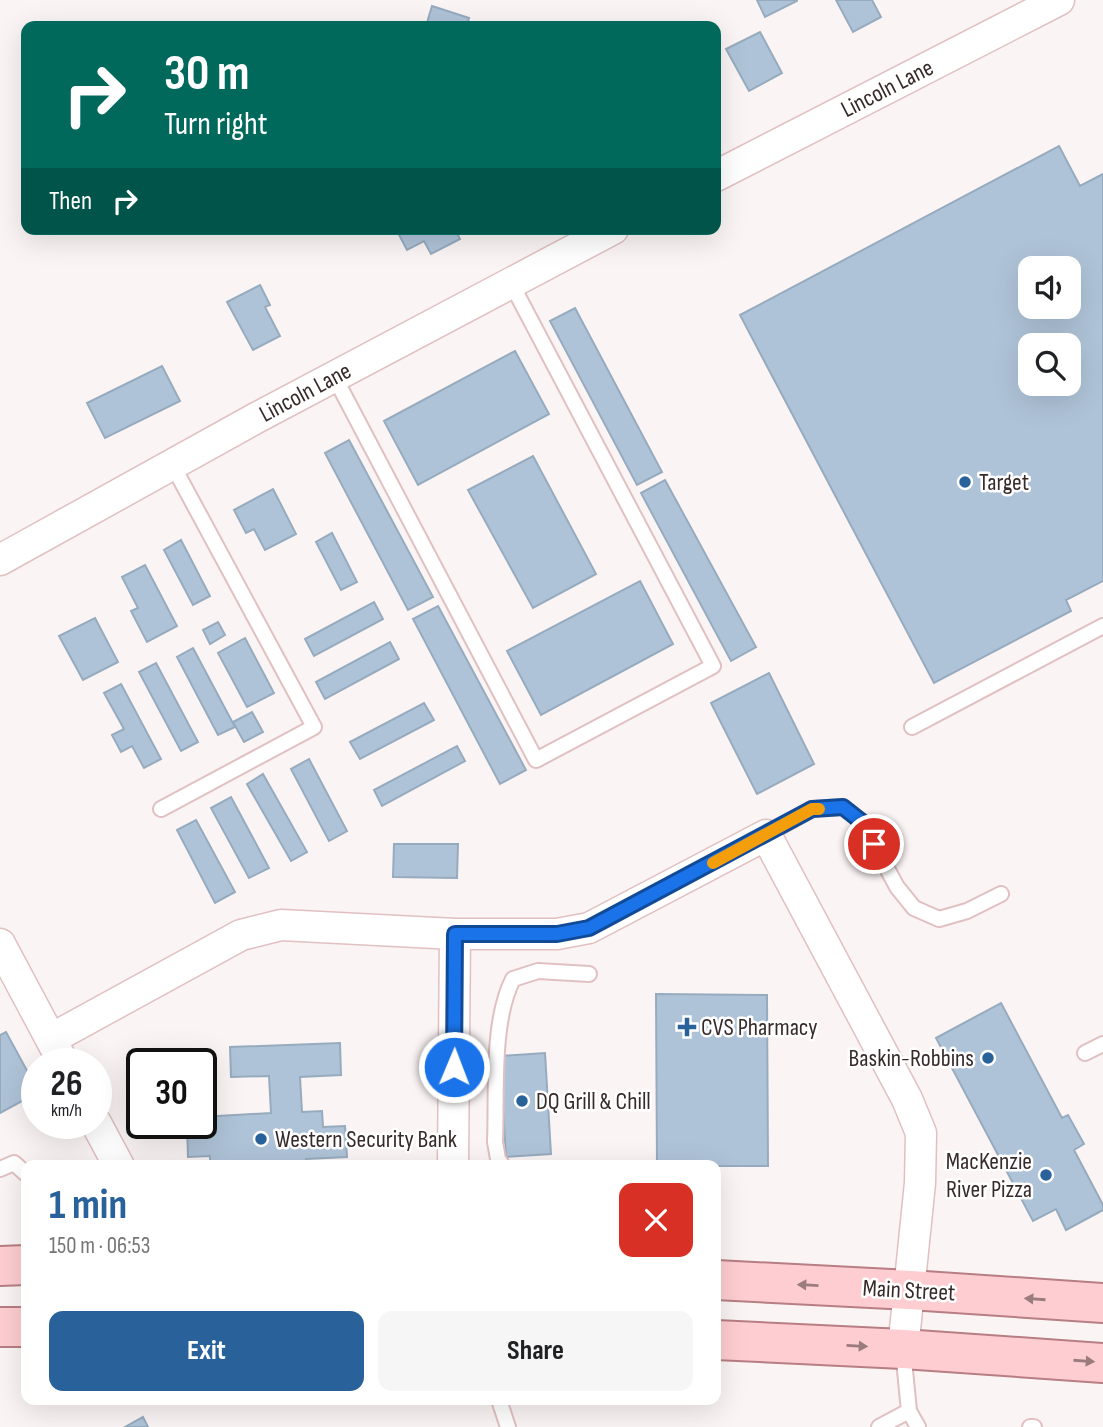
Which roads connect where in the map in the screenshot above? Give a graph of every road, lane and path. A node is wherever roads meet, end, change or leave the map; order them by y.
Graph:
1 (1059, 0) edge
2 (721, 173) edge
3 (602, 235) edge
4 (511, 283) junction
5 (334, 376) junction
6 (172, 464) junction
7 (0, 560) edge
8 (1103, 626) edge
9 (912, 727) dead end
10 (161, 809) dead end
11 (766, 835) junction
12 (1001, 894) dead end
13 (455, 934) junction
14 (0, 944) edge
15 (589, 974) dead end
16 (1103, 1044) edge
17 (56, 1048) edge
18 (63, 1048) edge
19 (1085, 1053) dead end
20 (105, 1139) edge
21 (116, 1160) edge
22 (453, 1160) edge
23 (499, 1160) edge
24 (0, 1169) edge
25 (21, 1169) edge
26 (21, 1265) edge
27 (0, 1266) edge
28 (721, 1280) edge
29 (910, 1290) junction
30 (1103, 1303) edge
31 (0, 1327) edge
32 (21, 1327) edge
33 (721, 1340) edge
34 (903, 1349) junction
35 (1103, 1363) edge
36 (501, 1405) edge
37 (909, 1411) junction
38 (508, 1427) edge
39 (879, 1427) edge
40 (918, 1427) edge

1 - 2 street, Lincoln Lane
3 - 4 street, Lincoln Lane
4 - 5 street, Lincoln Lane
4 - 5 lane
5 - 6 street, Lincoln Lane
6 - 7 street, Lincoln Lane
6 - 10 lane
8 - 9 lane
11 - 12 lane
11 - 13 street
11 - 29 street
13 - 18 street
13 - 22 street
14 - 17 street
15 - 23 lane
16 - 19 lane
20 - 21 street
24 - 25 lane
26 - 27 main road
29 -> 28 main road, Main Street
30 -> 29 main road, Main Street
29 - 34 street
31 - 32 main road
33 -> 34 main road
34 -> 35 main road
34 - 37 lane
36 - 38 lane
37 - 39 lane
37 - 40 lane

